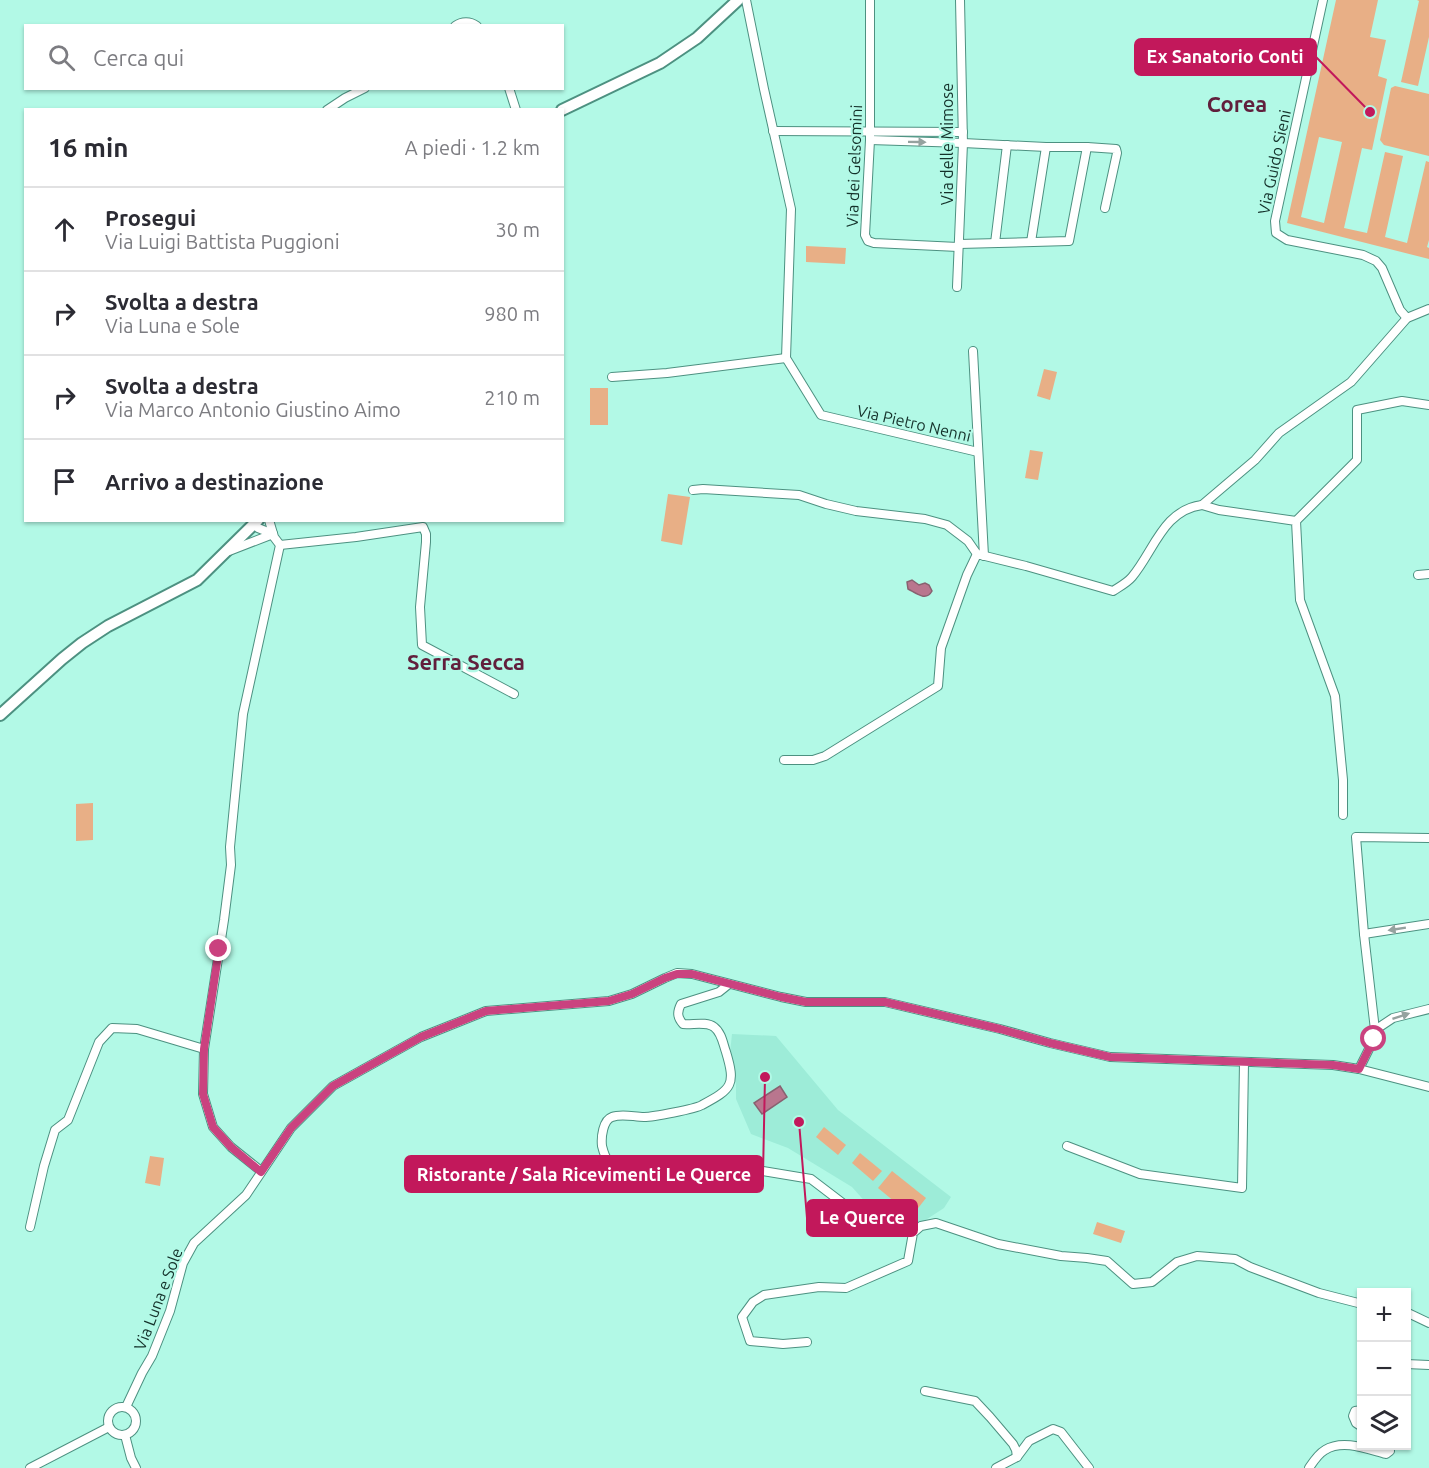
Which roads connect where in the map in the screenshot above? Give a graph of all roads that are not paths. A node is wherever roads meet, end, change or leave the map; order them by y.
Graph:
1 (738, 0) edge
2 (746, 0) edge
3 (870, 0) edge
4 (960, 0) edge
5 (1323, 0) edge
6 (458, 24) edge
7 (474, 24) edge
8 (361, 90) edge
9 (509, 90) edge
10 (330, 108) edge
11 (515, 108) edge
12 (564, 109) edge
13 (773, 131) junction
14 (870, 131) junction
15 (963, 132) junction
16 (870, 140) junction
17 (963, 142) junction
18 (1007, 145) junction
19 (1046, 147) junction
20 (1087, 147) junction
21 (1105, 208) dead end
22 (1031, 242) junction
23 (995, 243) junction
24 (959, 246) junction
25 (957, 287) dead end
26 (1429, 309) edge
27 (1407, 318) junction
28 (973, 351) dead end
29 (786, 358) junction
30 (612, 376) dead end
31 (1429, 405) edge
32 (978, 452) junction
33 (693, 490) dead end
34 (1202, 505) junction
35 (1296, 521) junction
36 (270, 522) edge
37 (256, 523) edge
38 (273, 534) junction
39 (280, 545) junction
40 (228, 551) junction
41 (980, 555) junction
42 (1429, 574) edge
43 (1418, 575) dead end
44 (514, 694) dead end
45 (0, 715) edge
46 (784, 760) dead end
47 (1343, 815) dead end
48 (1429, 838) edge
49 (1429, 924) edge
50 (1364, 934) junction
51 (729, 984) junction
52 (1429, 1009) edge
53 (1375, 1030) junction
54 (204, 1049) junction
55 (1244, 1062) junction
56 (1359, 1069) junction
57 (1429, 1087) edge
58 (1066, 1146) dead end
59 (261, 1172) junction
60 (849, 1208) dead end
61 (30, 1227) dead end
62 (1357, 1303) edge
63 (1411, 1314) edge
64 (1429, 1323) edge
65 (807, 1342) dead end
66 (1411, 1364) edge
67 (1429, 1365) edge
68 (925, 1392) dead end
69 (126, 1407) junction
70 (1357, 1411) edge
71 (1357, 1424) edge
72 (109, 1427) junction
73 (125, 1435) junction
74 (1357, 1445) edge
75 (1373, 1450) edge
76 (1390, 1450) edge
77 (1017, 1457) junction
78 (30, 1468) edge
79 (136, 1468) edge
80 (996, 1468) edge
81 (1089, 1468) edge
82 (1309, 1468) edge

1 - 12 main road
2 - 13 street
3 - 14 street, Via dei Gelsomini
4 - 15 street, Via delle Mimose
5 - 27 street, Via Guido Sieni
6 - 7 street
8 - 10 street
9 - 11 street
13 - 14 street
13 - 29 street
14 - 15 street
14 - 16 street, Via dei Gelsomini
15 - 17 street, Via delle Mimose
16 -> 17 street
16 - 24 street, Via dei Gelsomini
17 - 18 street
17 - 24 street, Via delle Mimose
18 - 19 street
18 - 23 street
19 - 20 street
19 - 22 street
20 - 21 street
20 - 22 street
22 - 23 street
23 - 24 street
24 - 25 street, Via delle Mimose
26 - 27 street
27 - 34 street
28 - 32 street
29 - 30 street
29 - 32 street, Via Pietro Nenni
31 - 35 street
32 - 41 street, Via Pietro Nenni
33 - 41 street
34 - 35 street
34 - 41 street
35 - 47 street
36 - 38 street
37 - 38 street
37 - 40 main road
38 - 39 street
38 - 40 street
39 - 44 street
39 - 54 street
40 - 45 main road
41 - 46 street
42 - 43 street
48 - 50 street
49 -> 50 street
50 - 53 street
51 - 55 street, Via Luna e Sole
51 - 59 street, Via Luna e Sole
51 - 60 street
53 -> 52 street
53 - 56 street
54 - 59 street
54 - 61 street
55 - 56 street, Via Luna e Sole
55 - 58 street
56 - 57 street, Via Luna e Sole
59 - 69 street, Via Luna e Sole
62 - 65 street
63 - 64 street
66 - 67 street
68 - 77 street
69 - 72 street
69 - 73 street
70 - 71 street
72 - 73 street
72 - 78 street
73 - 79 street
74 - 82 street
75 - 76 street
77 - 80 street
77 - 81 street

